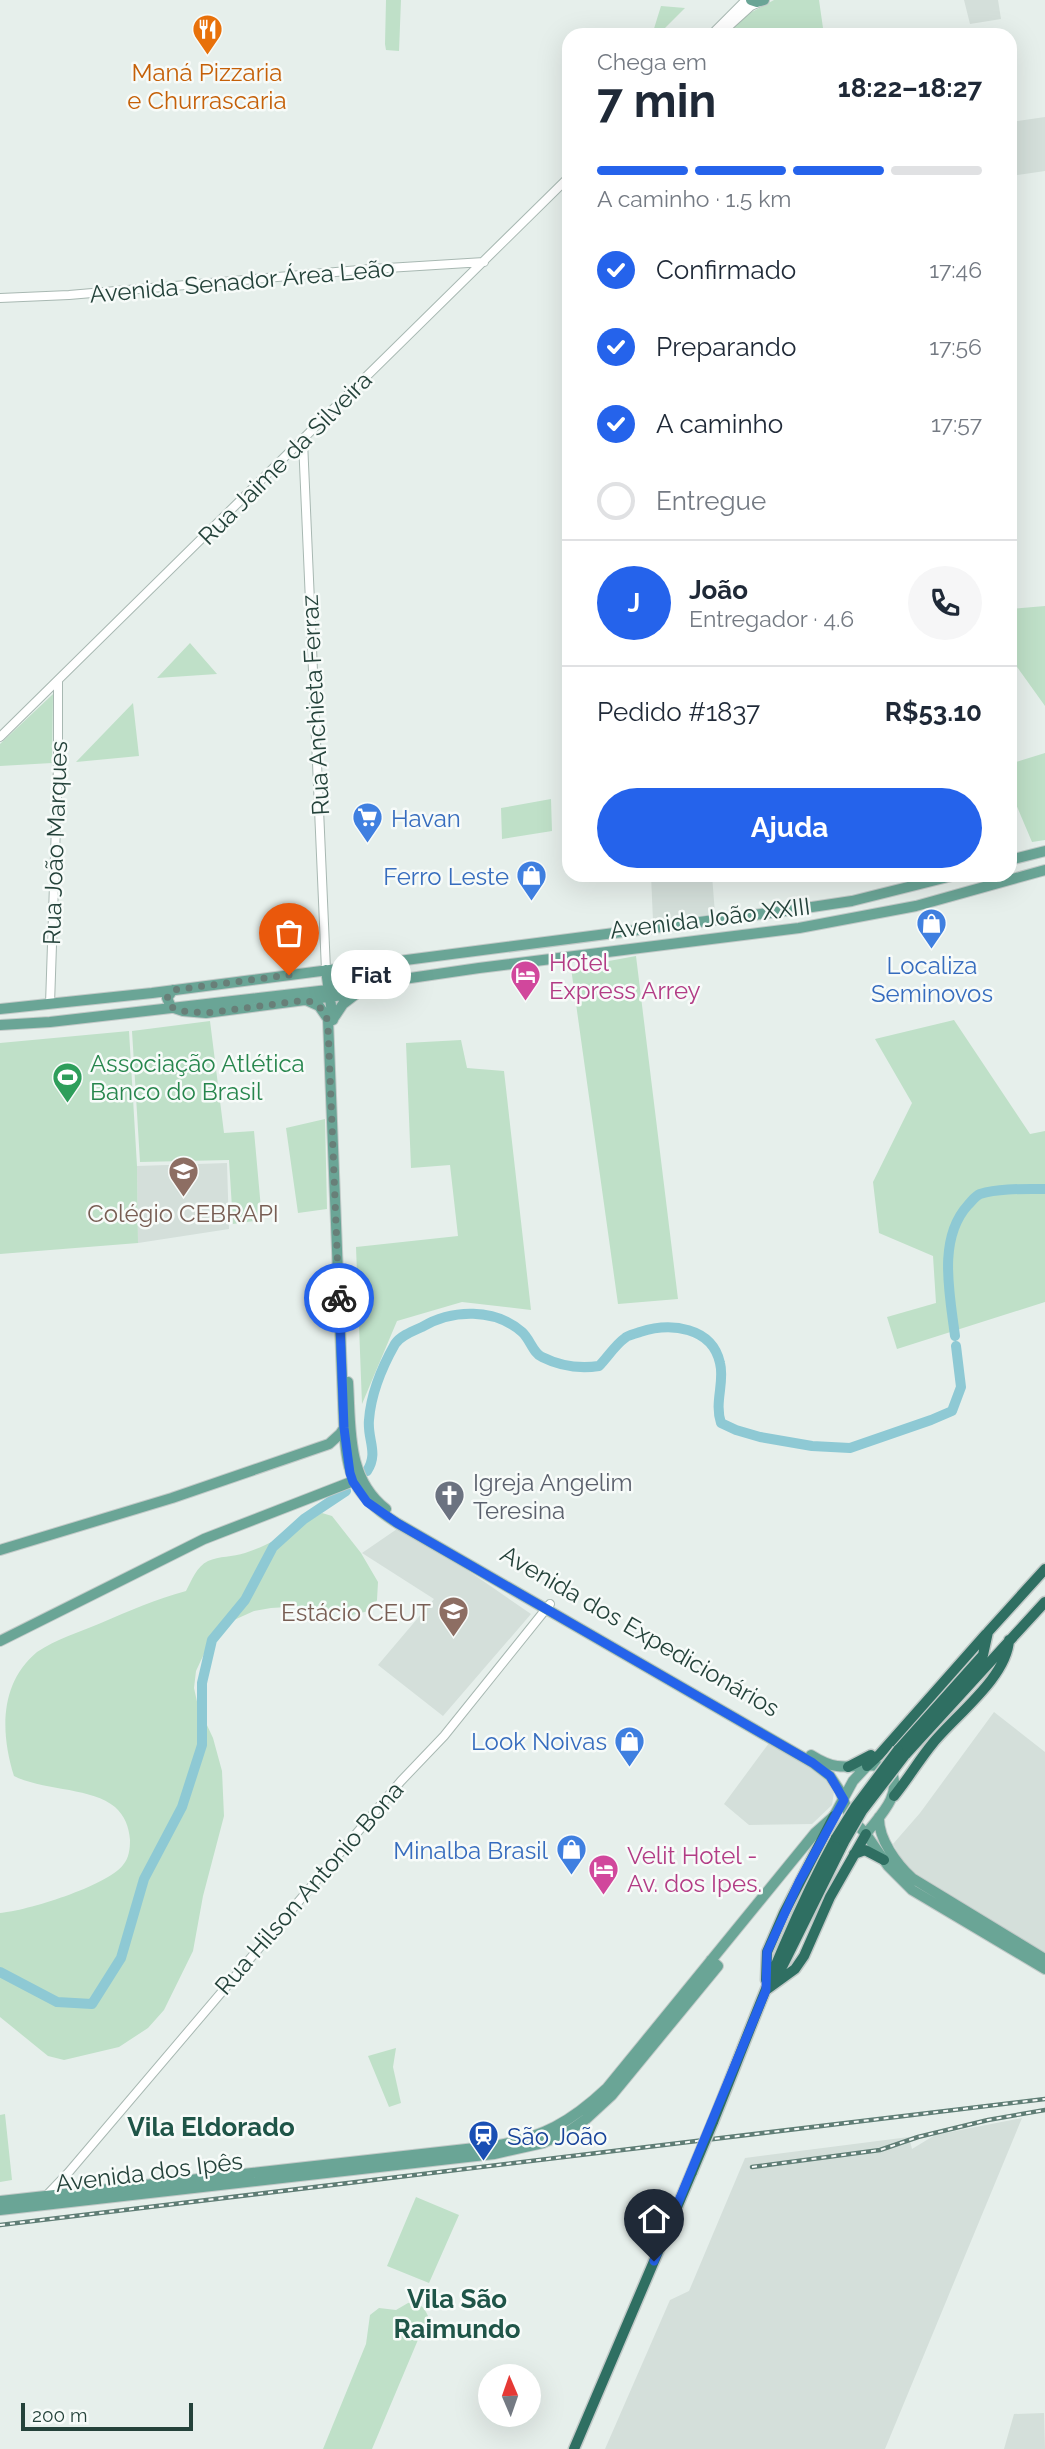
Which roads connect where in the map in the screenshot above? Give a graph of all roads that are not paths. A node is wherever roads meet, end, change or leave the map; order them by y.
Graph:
1 (755, 0) edge
2 (719, 28) edge
3 (727, 28) edge
4 (562, 184) edge
5 (484, 262) junction
6 (0, 298) edge
7 (303, 441) junction
8 (58, 682) junction
9 (0, 737) edge
10 (1045, 851) edge
11 (1017, 858) edge
12 (1045, 870) edge
13 (1017, 878) edge
14 (928, 882) edge
15 (1002, 882) edge
16 (852, 901) junction
17 (792, 910) junction
18 (827, 924) junction
19 (764, 933) junction
20 (497, 948) junction
21 (475, 951) junction
22 (498, 966) junction
23 (479, 968) junction
24 (326, 970) junction
25 (378, 983) junction
26 (173, 990) junction
27 (152, 993) junction
28 (358, 993) junction
29 (328, 994) junction
30 (306, 1000) junction
31 (50, 1004) junction
32 (171, 1007) junction
33 (0, 1009) edge
34 (151, 1009) junction
35 (330, 1019) junction
36 (0, 1025) edge
37 (344, 1428) junction
38 (329, 1444) junction
39 (349, 1450) junction
40 (356, 1480) junction
41 (0, 1550) edge
42 (1045, 1569) edge
43 (1045, 1602) edge
44 (549, 1606) junction
45 (988, 1632) junction
46 (1009, 1640) junction
47 (0, 1642) edge
48 (962, 1685) junction
49 (895, 1736) junction
50 (815, 1761) junction
51 (867, 1766) junction
52 (848, 1767) junction
53 (894, 1796) junction
54 (844, 1800) junction
55 (834, 1816) junction
56 (880, 1816) junction
57 (854, 1821) junction
58 (866, 1834) junction
59 (852, 1856) junction
60 (884, 1860) junction
61 (1045, 1959) edge
62 (1045, 1969) edge
63 (766, 1990) junction
64 (68, 2173) junction
65 (69, 2198) junction
66 (0, 2200) edge
67 (47, 2200) junction
68 (0, 2210) edge
69 (573, 2449) edge

1 - 2 street
1 - 3 street
4 - 5 street, Rua Jaime da Silveira
5 - 6 street, Avenida Senador Área Leão
5 - 7 street, Rua Jaime da Silveira
7 - 8 street, Rua Jaime da Silveira
7 - 24 street, Rua Anchieta Ferraz
8 - 9 street, Rua Jaime da Silveira
8 - 31 street, Rua João Marques
10 - 11 main road
12 - 13 main road, Avenida João XXIII
14 - 16 main road, Avenida João XXIII
15 - 18 main road, Avenida João XXIII
16 - 17 main road, Avenida João XXIII
16 - 18 main road
17 - 19 main road
17 - 20 main road, Avenida João XXIII
18 - 19 main road, Avenida João XXIII
19 - 22 main road, Avenida João XXIII
20 - 21 main road, Avenida João XXIII
20 - 22 main road
21 - 23 main road
21 - 24 main road, Avenida João XXIII
22 - 23 main road, Avenida João XXIII
23 - 25 main road, Avenida João XXIII
24 - 26 main road, Avenida João XXIII
24 - 29 main road, Avenida dos Expedicionários
25 - 28 main road
25 - 29 main road, Avenida João XXIII
26 - 27 main road, Avenida João XXIII
26 - 32 main road
27 - 31 main road, Avenida João XXIII
27 - 34 main road
28 - 29 main road
28 - 35 main road
29 - 30 main road
29 - 32 main road, Avenida João XXIII
29 - 35 main road, Avenida dos Expedicionários
30 - 32 main road
30 - 35 main road
31 - 33 main road, Avenida João XXIII
32 - 34 main road, Avenida João XXIII
34 - 36 main road, Avenida João XXIII
35 - 37 main road, Avenida dos Expedicionários
35 - 39 main road, Avenida dos Expedicionários
37 - 38 main road
37 - 39 main road, Avenida dos Expedicionários
38 - 39 main road
38 - 41 main road
39 - 40 main road, Avenida dos Expedicionários
40 - 44 main road, Avenida dos Expedicionários
40 - 47 main road
42 - 45 highway
43 - 46 highway
44 - 50 main road, Avenida dos Expedicionários
44 - 64 street, Rua Hilson Antonio Bona
45 - 48 highway
45 - 49 highway
46 - 48 highway
46 - 53 highway
48 - 63 highway, bridge
49 - 51 highway
49 - 52 highway
50 - 52 main road
50 - 54 main road
51 - 52 main road
51 - 53 main road
51 - 54 main road
53 - 56 main road
54 - 55 main road, Avenida dos Ipês
54 - 57 main road
55 - 63 highway
55 - 65 main road, Avenida dos Ipês
56 - 57 main road
56 - 58 main road
56 - 61 main road
57 - 58 main road
58 - 59 highway
58 - 60 main road
59 - 60 highway
59 - 63 highway
60 - 62 main road
63 - 69 highway, bridge
64 - 65 street
64 - 67 street, Rua Hilson Antonio Bona
65 - 67 main road, Avenida dos Ipês
66 - 67 main road, Avenida dos Ipês
67 - 68 main road, Avenida dos Ipês

